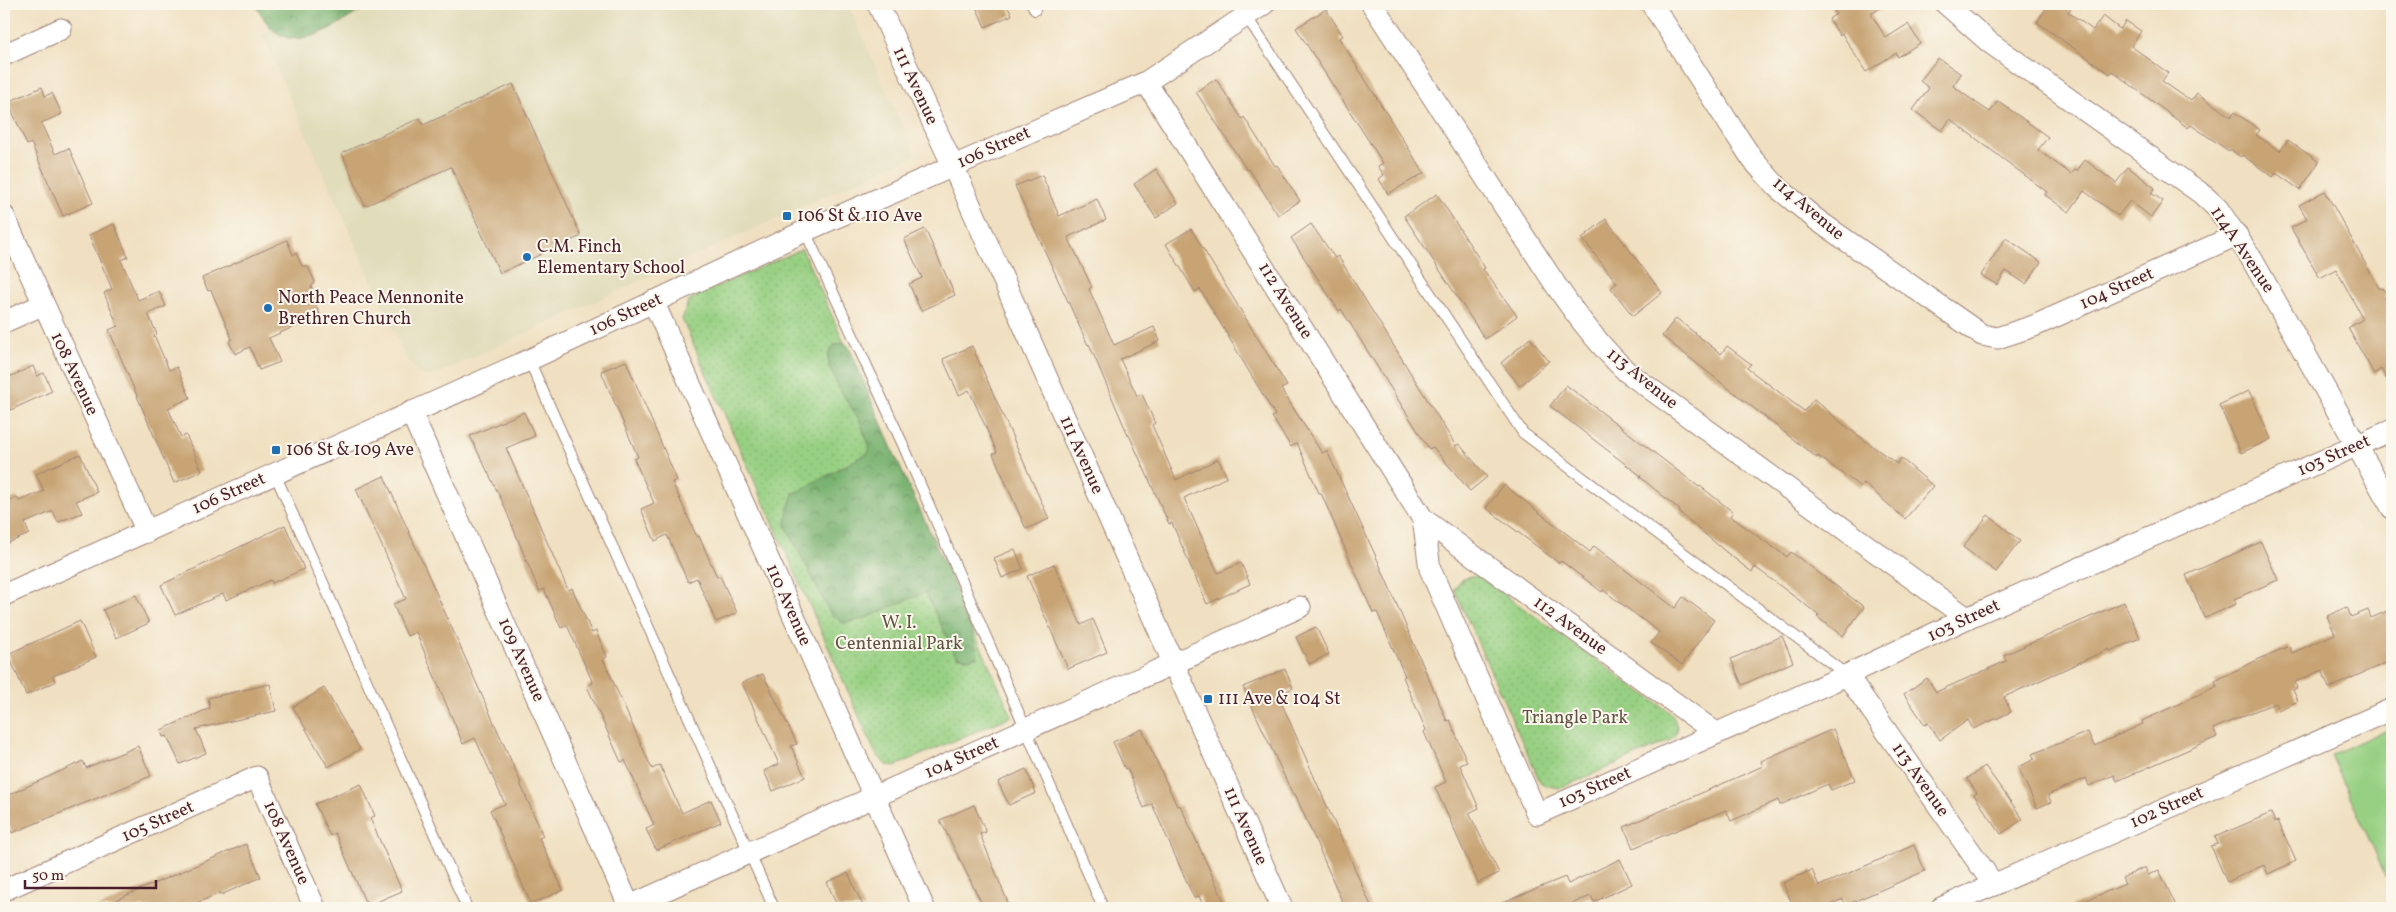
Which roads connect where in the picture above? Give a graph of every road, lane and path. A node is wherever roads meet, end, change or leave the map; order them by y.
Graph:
1 (878, 4) edge
2 (1264, 4) edge
3 (1372, 4) edge
4 (1652, 4) edge
5 (1946, 4) edge
6 (1246, 16) junction
7 (61, 29) dead end
8 (4, 54) edge
9 (1146, 82) junction
10 (953, 166) junction
11 (4, 216) edge
12 (805, 231) junction
13 (2237, 235) junction
14 (653, 302) junction
15 (42, 305) junction
16 (4, 322) edge
17 (1996, 338) joint
18 (529, 360) junction
19 (411, 412) junction
20 (2392, 430) edge
21 (2358, 446) junction
22 (275, 474) junction
23 (2392, 508) edge
24 (1424, 519) junction
25 (146, 532) junction
26 (4, 595) edge
27 (1300, 606) dead end
28 (1967, 618) junction
29 (1173, 663) junction
30 (1847, 675) junction
31 (2392, 709) edge
32 (1025, 730) junction
33 (1716, 733) junction
34 (257, 777) joint
35 (874, 797) junction
36 (1537, 814) joint
37 (749, 853) junction
38 (1994, 884) junction
39 (4, 890) edge
40 (315, 908) edge
41 (467, 908) edge
42 (628, 908) edge
43 (774, 908) edge
44 (924, 908) edge
45 (1103, 908) edge
46 (1282, 908) edge
47 (1941, 908) edge

1 - 10 street, 111 Avenue
2 - 6 street, 106 Street
3 - 28 street, 113 Avenue
4 - 17 street, 114 Avenue
5 - 13 street, 114A Avenue
6 - 9 street, 106 Street
6 - 30 lane
7 - 8 street
9 - 10 street, 106 Street
9 - 24 street, 112 Avenue
10 - 12 street, 106 Street
10 - 29 street, 111 Avenue
11 - 15 street, 108 Avenue
12 - 14 street, 106 Street
12 - 32 lane
13 - 17 street, 104 Street
13 - 21 street, 114A Avenue
14 - 18 street, 106 Street
14 - 35 street, 110 Avenue
15 - 16 street
15 - 25 street, 108 Avenue
18 - 19 street, 106 Street
18 - 37 lane
19 - 22 street, 106 Street
19 - 42 street, 109 Avenue
20 - 21 street, 103 Street
21 - 23 street, 114A Avenue
21 - 28 street, 103 Street
22 - 25 street, 106 Street
22 - 41 lane
24 - 33 street, 112 Avenue
24 - 36 street, 112 Avenue
25 - 26 street, 106 Street
27 - 29 street, 104 Street
28 - 30 street, 103 Street
29 - 32 street, 104 Street
29 - 46 street, 111 Avenue
30 - 33 street, 103 Street
30 - 38 street, 113 Avenue
31 - 38 street, 102 Street
32 - 35 street, 104 Street
32 - 45 lane
33 - 36 street, 103 Street
34 - 39 street, 105 Street
34 - 40 street, 108 Avenue
35 - 37 street, 104 Street
35 - 44 street, 110 Avenue
37 - 42 street, 104 Street
37 - 43 lane
38 - 47 street, 102 Street

